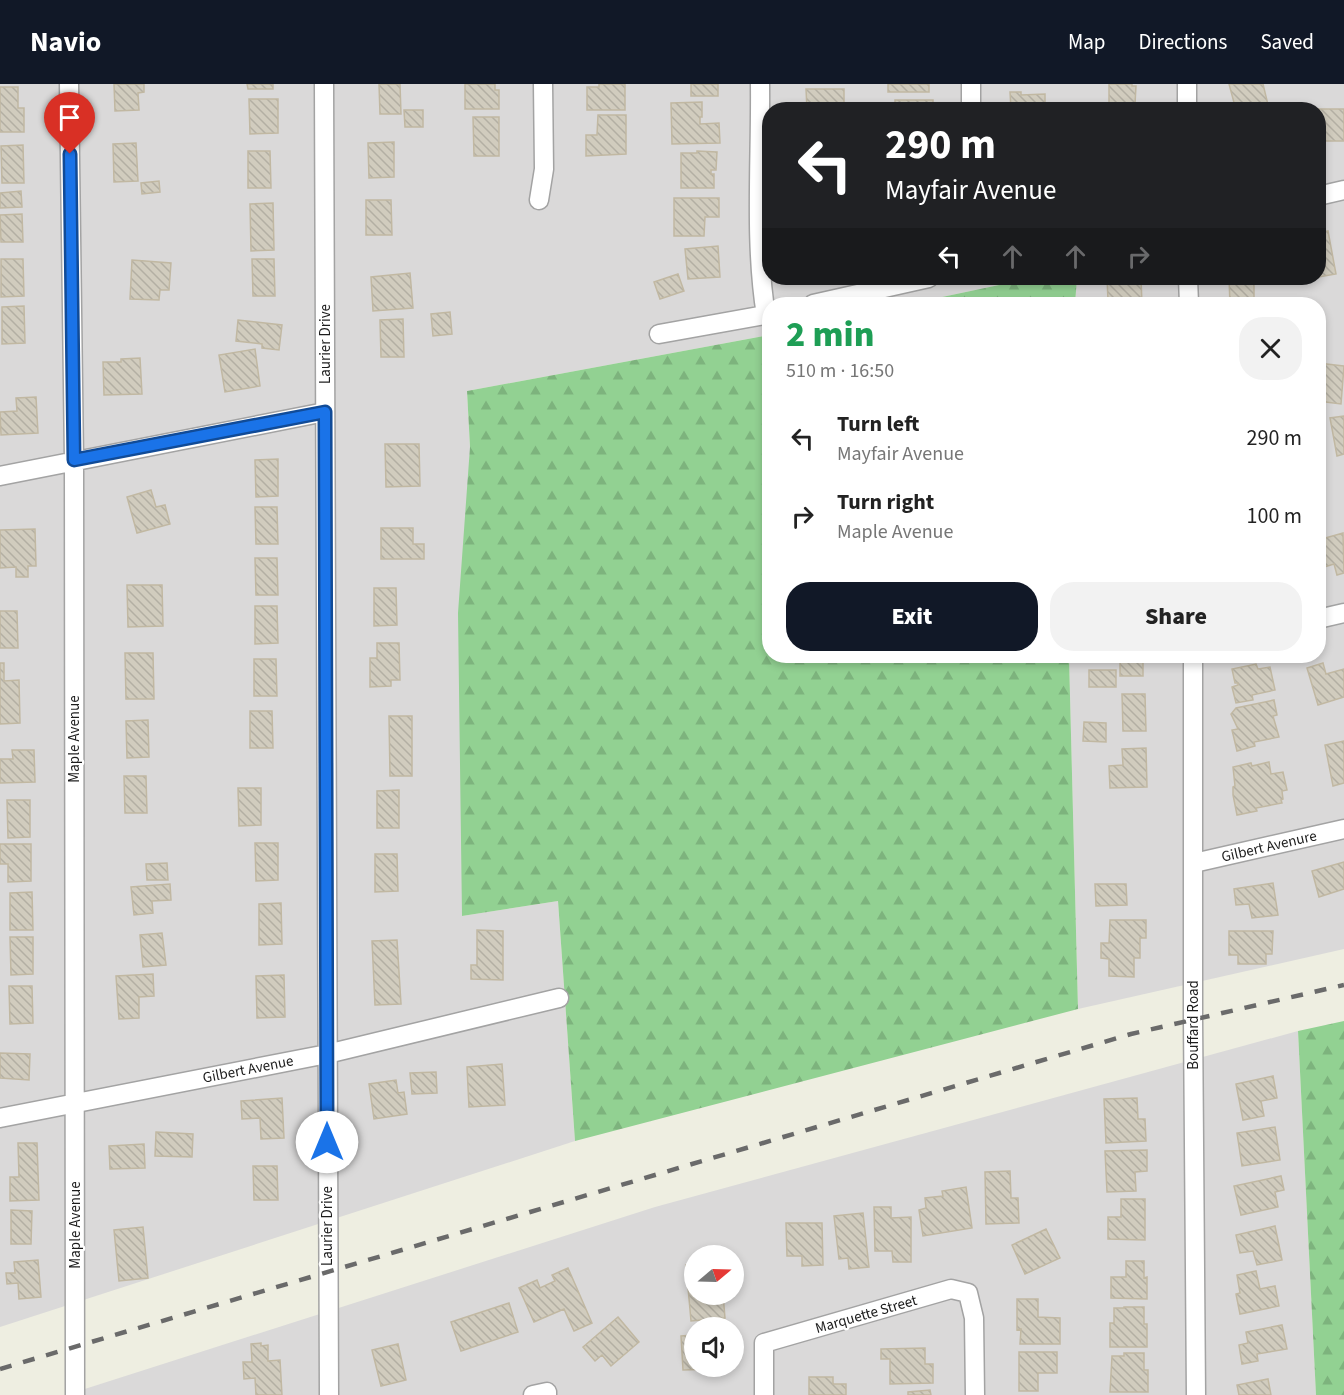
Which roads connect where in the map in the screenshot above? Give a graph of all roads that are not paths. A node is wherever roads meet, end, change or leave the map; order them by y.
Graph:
1 (69, 84) edge
2 (324, 84) edge
3 (543, 84) edge
4 (760, 84) edge
5 (971, 84) edge
6 (1187, 84) edge
7 (971, 102) edge
8 (1187, 102) edge
9 (1344, 190) edge
10 (1326, 194) edge
11 (539, 200) dead end
12 (898, 285) edge
13 (763, 297) edge
14 (844, 297) edge
15 (762, 316) edge
16 (659, 334) dead end
17 (325, 412) junction
18 (74, 460) junction
19 (0, 476) edge
20 (1344, 613) edge
21 (1326, 617) edge
22 (1193, 663) edge
23 (1344, 830) edge
24 (1194, 863) junction
25 (560, 998) dead end
26 (327, 1054) junction
27 (75, 1102) junction
28 (0, 1118) edge
29 (75, 1395) edge
30 (329, 1395) edge
31 (764, 1395) edge
32 (975, 1395) edge
33 (1196, 1395) edge

1 - 18 street, Maple Avenue
2 - 17 street, Laurier Drive
3 - 11 street
4 - 13 street
5 - 7 street
6 - 8 street
9 - 10 street
12 - 14 street
15 - 16 street
17 - 18 street
17 - 26 street, Laurier Drive
18 - 19 street
18 - 27 street, Maple Avenue
20 - 21 street
22 - 24 street, Bouffard Road
23 - 24 street, Gilbert Avenure
24 - 33 street, Bouffard Road
25 - 26 street, Gilbert Avenue
26 - 27 street, Gilbert Avenue
26 - 30 street, Laurier Drive
27 - 28 street, Gilbert Avenue
27 - 29 street, Maple Avenue
31 - 32 street, Marquette Street

